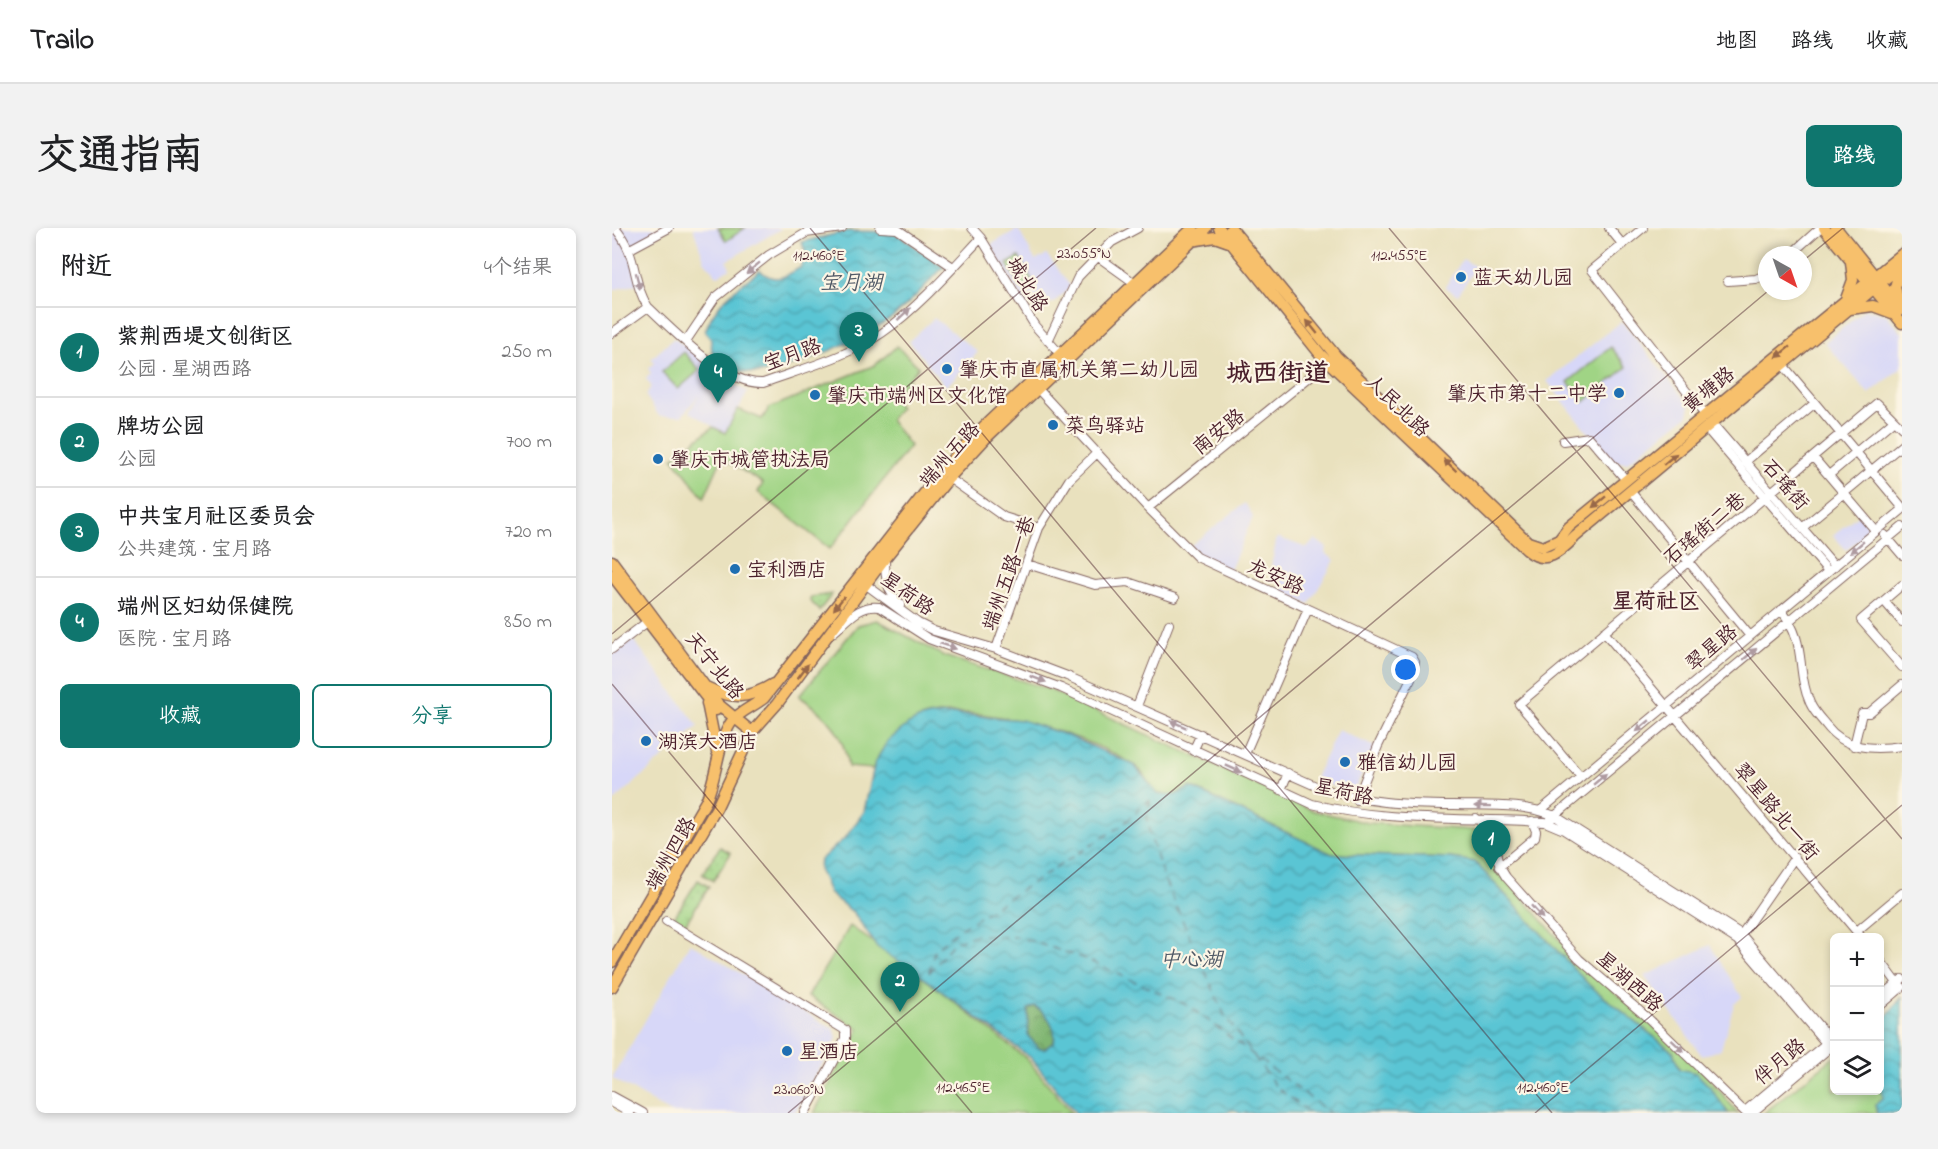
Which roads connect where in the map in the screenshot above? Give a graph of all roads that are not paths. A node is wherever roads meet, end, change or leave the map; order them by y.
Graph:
1 (615, 228) edge
2 (669, 228) edge
3 (842, 228) edge
4 (880, 228) edge
5 (972, 228) edge
6 (1138, 228) edge
7 (1206, 228) edge
8 (1219, 228) edge
9 (1609, 228) edge
10 (1643, 228) edge
11 (1822, 228) edge
12 (1836, 228) edge
13 (1189, 233) edge
14 (1234, 235) edge
15 (981, 238) junction
16 (1623, 244) junction
17 (1801, 246) edge
18 (630, 249) junction
19 (1097, 256) junction
20 (1854, 256) junction
21 (1900, 261) edge
22 (953, 267) junction
23 (1758, 278) edge
24 (1129, 279) dead end
25 (1728, 282) dead end
26 (1875, 283) junction
27 (1847, 306) junction
28 (648, 307) junction
29 (1899, 311) edge
30 (1902, 322) edge
31 (612, 333) edge
32 (1048, 340) junction
33 (686, 342) junction
34 (1060, 354) junction
35 (1332, 359) junction
36 (1783, 365) junction
37 (1032, 381) junction
38 (1815, 404) junction
39 (1894, 420) junction
40 (1708, 422) junction
41 (1902, 428) edge
42 (1840, 434) junction
43 (1563, 441) dead end
44 (1902, 446) edge
45 (1856, 452) junction
46 (1097, 453) junction
47 (1813, 457) junction
48 (1745, 462) junction
49 (1871, 471) junction
50 (1828, 475) junction
51 (949, 478) junction
52 (1626, 480) junction
53 (1631, 492) junction
54 (1844, 494) junction
55 (1769, 496) junction
56 (1148, 508) junction
57 (1902, 508) edge
58 (1902, 527) edge
59 (1039, 528) junction
60 (1802, 528) junction
61 (1878, 530) junction
62 (1576, 536) joint
63 (1888, 538) junction
64 (1537, 547) joint
65 (1902, 555) edge
66 (885, 558) junction
67 (612, 561) edge
68 (1690, 562) junction
69 (1027, 564) junction
70 (1831, 568) junction
71 (612, 575) edge
72 (862, 582) junction
73 (1902, 585) edge
74 (1175, 598) dead end
75 (1884, 601) junction
76 (1308, 609) junction
77 (1781, 610) junction
78 (1790, 621) junction
79 (647, 622) junction
80 (1902, 622) edge
81 (1169, 624) dead end
82 (934, 631) junction
83 (1604, 632) junction
84 (1750, 636) junction
85 (828, 638) junction
86 (612, 649) edge
87 (996, 649) junction
88 (1902, 667) edge
89 (779, 680) junction
90 (1902, 685) edge
91 (706, 686) junction
92 (706, 700) junction
93 (1137, 706) junction
94 (1667, 706) junction
95 (1675, 716) junction
96 (734, 720) junction
97 (752, 732) junction
98 (1201, 734) junction
99 (1854, 746) junction
100 (1902, 746) edge
101 (1193, 751) junction
102 (1245, 754) junction
103 (719, 762) junction
104 (735, 766) junction
105 (1288, 773) junction
106 (1581, 777) junction
107 (1281, 790) junction
108 (1557, 797) junction
109 (1357, 800) junction
110 (1505, 806) junction
111 (1566, 807) junction
112 (1541, 810) junction
113 (1555, 816) junction
114 (1475, 818) junction
115 (1505, 819) junction
116 (1532, 821) junction
117 (1545, 822) junction
118 (1795, 857) junction
119 (1499, 867) junction
120 (1902, 893) edge
121 (666, 921) dead end
122 (1858, 933) edge
123 (1860, 933) edge
124 (1739, 937) junction
125 (612, 962) edge
126 (1884, 965) edge
127 (1901, 984) edge
128 (612, 987) edge
129 (1884, 995) edge
130 (1884, 1002) edge
131 (1831, 1041) edge
132 (1830, 1044) edge
133 (612, 1096) edge
134 (612, 1103) edge
135 (1748, 1112) edge
136 (630, 1113) edge
137 (643, 1113) edge
138 (805, 1113) edge

1 - 18 street, 宝月路
2 - 18 street
3 -> 33 street
4 - 22 street
5 - 15 street, 城北路
6 - 19 street
7 - 13 main road, 端州五路
8 - 14 main road, 人民北路
9 - 16 street
10 - 16 street
11 - 17 street
11 - 20 main road
12 - 20 main road
13 - 14 main road
13 - 34 main road, 端州五路
13 - 37 main road, 端州五路
14 - 35 main road, 人民北路
15 - 22 street, 宝月路
15 - 32 street, 城北路
16 - 40 street
18 -> 28 street, 宝月路
19 - 24 street
19 - 32 street
20 - 21 main road
20 - 26 main road
20 - 27 main road
21 - 26 main road, 黄塘路
21 - 29 main road
33 -> 22 street, 宝月路
23 - 25 street
26 - 27 main road, 黄塘路
26 - 29 main road
27 - 29 main road
27 - 36 main road, 黄塘路
27 -> 40 main road, 黄塘路
28 - 31 street
28 - 33 street, 宝月路
29 - 30 main road
32 - 34 street, 城北路
34 - 37 main road, 端州五路
35 - 56 street, 南安路
35 - 62 main road, 人民北路
64 -> 35 main road, 人民北路
36 - 38 street
36 - 40 main road, 黄塘路
37 - 46 street, 龙安路
37 - 51 main road, 端州五路
37 - 72 main road, 端州五路
38 - 42 street
38 - 48 street
39 - 41 street
39 - 42 street, 石瑶街二巷
39 - 45 street
40 - 48 street, 石瑶街
40 - 52 main road, 黄塘路
53 -> 40 main road, 黄塘路
40 - 55 street, 石瑶街
42 - 45 street
42 - 47 street, 石瑶街二巷
43 - 52 street
44 - 49 street
45 - 49 street
45 - 50 street
46 - 56 street, 龙安路
46 - 59 street, 端州五路一巷
47 - 50 street
47 - 55 street, 石瑶街二巷
48 - 55 street, 石瑶街
49 - 54 street
49 - 57 street
50 - 54 street
51 - 59 street
51 - 66 main road, 端州五路
52 -> 64 main road, 黄塘路
53 - 62 main road, 黄塘路
53 - 68 street
54 - 60 street
54 - 61 street
55 - 60 street, 石瑶街
55 - 68 street, 石瑶街二巷
55 - 70 street, 石瑶街
56 - 76 street, 龙安路
57 - 61 street, 翠星路
58 - 63 street, 翠星路
59 - 69 street, 端州五路一巷
60 - 70 street, 石瑶街
61 - 63 street
61 -> 70 street, 翠星路
63 - 65 street
63 - 78 street, 翠星路
66 - 72 main road, 端州五路
66 - 82 street
67 - 91 main road, 天宁北路
68 - 83 street, 石瑶街二巷
68 - 84 street
69 - 74 street
69 - 87 street, 端州五路一巷
70 - 77 street, 翠星路
71 - 79 main road, 天宁北路
72 - 82 street, 星荷路
72 - 85 main road, 端州五路
72 -> 89 main road, 端州五路
73 - 75 street
75 - 80 street
75 - 88 street
76 - 102 street
76 - 109 street, 龙安路
77 - 78 street
77 - 84 street, 翠星路
95 -> 78 street, 翠星路
78 - 99 street
79 - 86 street
79 - 92 main road, 天宁北路
81 - 93 street
82 - 87 street, 星荷路
83 - 94 street, 翠星路北一街
83 - 106 street, 石瑶街二巷
84 - 94 street, 翠星路
97 -> 85 main road, 端州五路
85 -> 101 street, 星荷路
87 - 93 street, 星荷路
89 - 91 main road
89 - 96 main road, 端州五路
90 - 99 street
91 - 96 main road, 天宁北路
92 - 96 main road, 天宁北路
92 - 103 main road
98 -> 93 street, 星荷路
94 - 95 street, 翠星路北一街
94 -> 106 street, 翠星路
111 -> 95 street, 翠星路
95 - 118 street, 翠星路北一街
96 - 97 main road, 天宁北路
96 - 103 main road, 端州四路
97 - 104 main road, 端州四路
98 - 101 street
98 - 102 street, 星荷路
99 - 100 street
101 -> 107 street, 星荷路
102 - 105 street, 星荷路
103 - 104 main road
103 - 125 main road, 端州四路
104 - 128 main road, 端州四路
105 - 107 street
105 - 109 street, 星荷路
106 - 108 street, 翠星路
107 - 114 street, 星荷路
108 - 111 street
108 - 112 street, 翠星路
110 -> 109 street, 星荷路
110 - 112 street, 星荷路
110 - 115 street
111 - 113 street, 翠星路
112 - 113 street, 星荷路
113 - 117 street, 翠星路
113 - 124 street, 星荷路
114 - 115 street, 星荷路
114 - 119 street
115 - 116 street, 星荷路
116 - 117 street, 星荷路
116 - 119 street
117 - 124 street, 星荷路
118 - 122 street, 翠星路北一街
118 - 124 street
119 -> 135 street, 星湖西路
120 - 123 street
121 - 138 street
124 - 131 street, 星荷路
126 - 127 street
127 - 129 street
127 - 130 street
132 - 135 street, 伴月路
133 - 137 street
134 - 136 street

